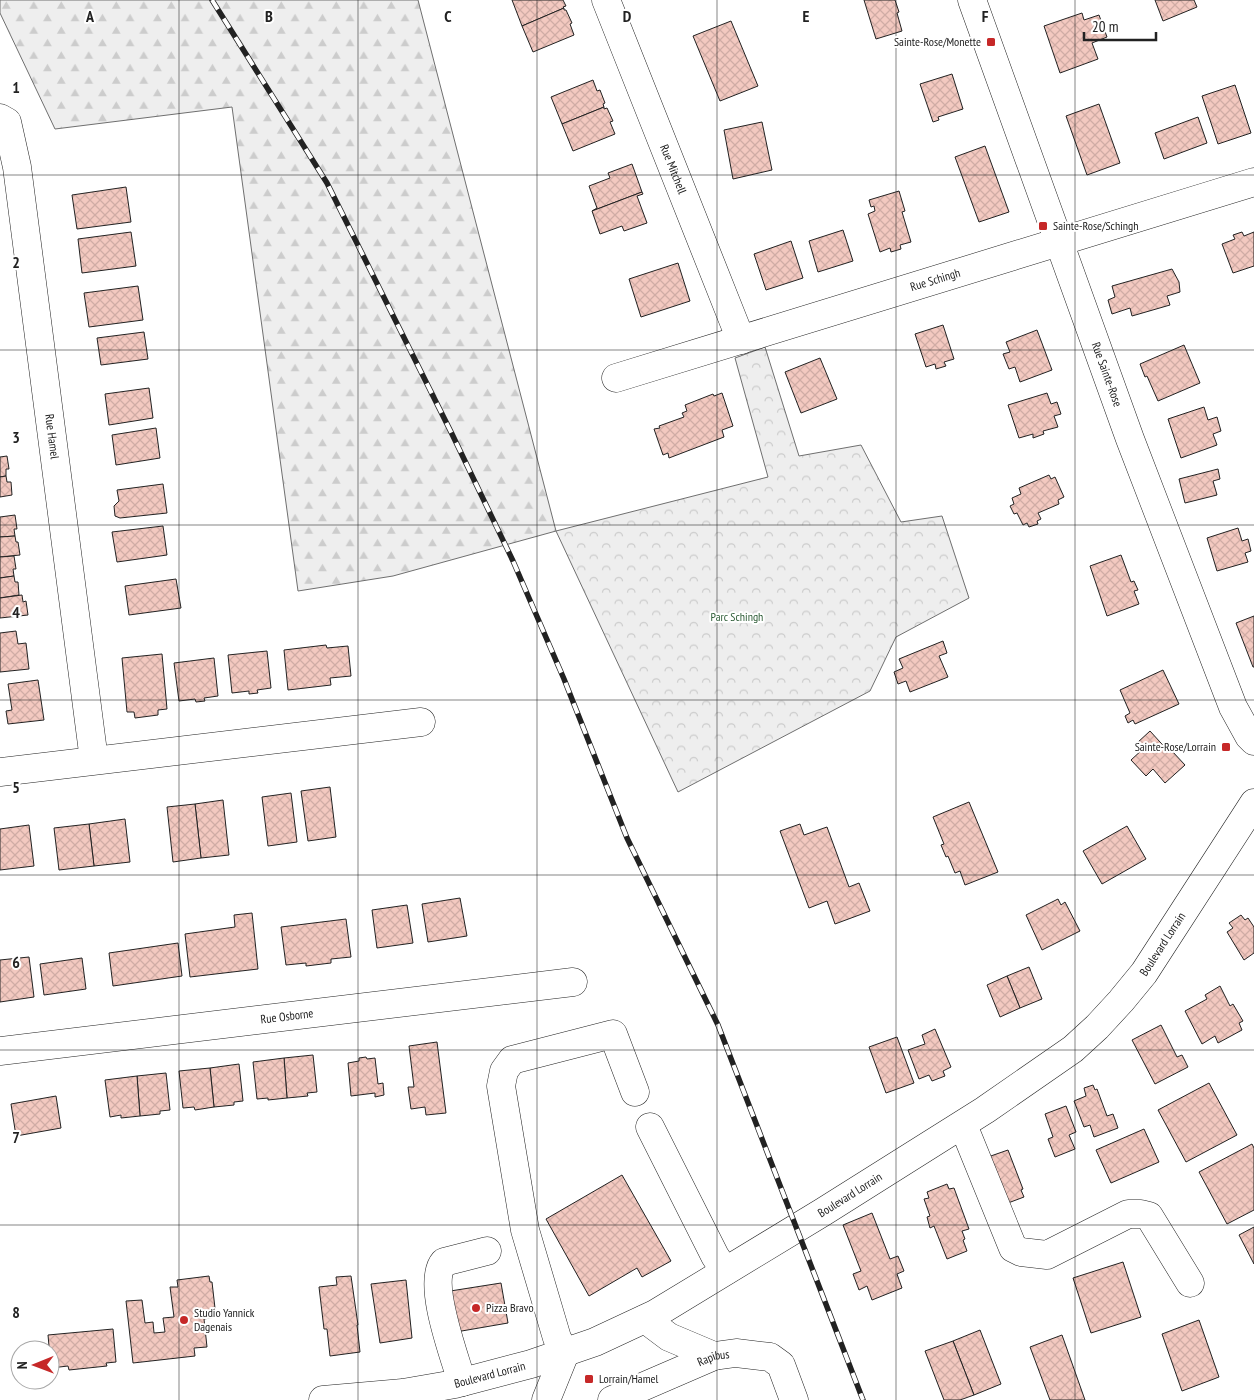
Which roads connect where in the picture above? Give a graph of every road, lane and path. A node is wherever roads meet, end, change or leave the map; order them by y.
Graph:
1 (606, 0) edge
2 (972, 0) edge
3 (0, 118) edge
4 (1254, 182) edge
5 (1059, 242) junction
6 (741, 340) junction
7 (616, 378) dead end
8 (421, 722) dead end
9 (1254, 741) edge
10 (94, 760) junction
11 (0, 772) edge
12 (1254, 803) edge
13 (573, 982) dead end
14 (0, 1052) edge
15 (635, 1092) dead end
16 (963, 1125) junction
17 (650, 1127) dead end
18 (488, 1251) dead end
19 (725, 1272) junction
20 (1190, 1283) dead end
21 (644, 1319) junction
22 (565, 1353) junction
23 (714, 1356) junction
24 (462, 1382) junction
25 (404, 1396) edge
26 (323, 1400) edge
27 (546, 1400) edge
28 (612, 1400) edge
29 (794, 1400) edge

1 - 6 street, Rue Mitchell
2 - 5 street, Rue Sainte-Rose
3 - 10 street, Rue Hamel
4 - 5 street, Rue Schingh
5 - 6 street, Rue Schingh
5 - 9 street, Rue Sainte-Rose
6 - 7 street, Rue Schingh
8 - 10 street
10 - 11 street
12 - 16 street, Boulevard Lorrain
13 - 14 street, Rue Osborne
15 - 22 street
16 - 19 street, Boulevard Lorrain
16 - 20 street
17 - 19 street
18 - 24 street
19 - 21 street, Boulevard Lorrain
21 - 22 street, Boulevard Lorrain
21 - 23 street
22 - 24 street, Boulevard Lorrain
22 - 27 street
23 - 28 street, Rapibus
23 - 29 street, Rapibus
24 - 25 street, Boulevard Lorrain
25 - 26 street, Boulevard Lorrain

